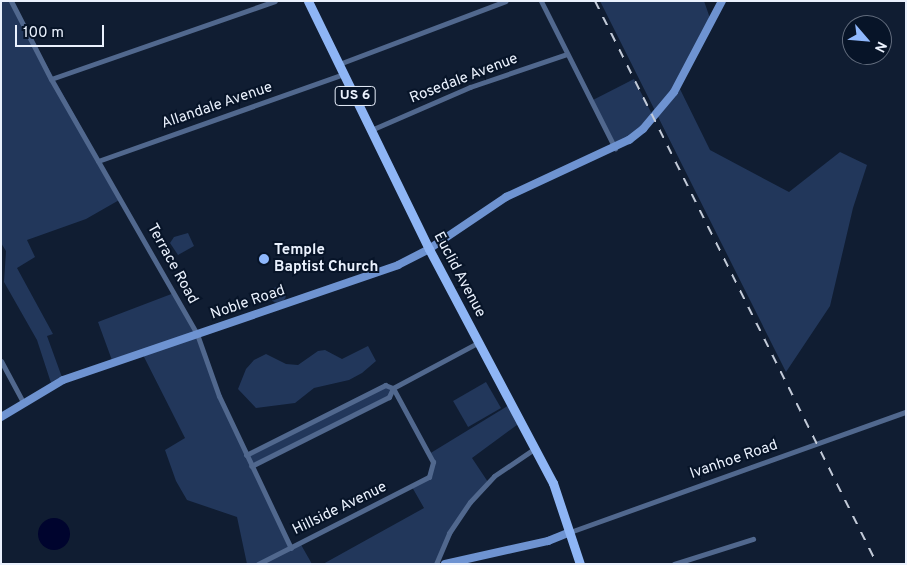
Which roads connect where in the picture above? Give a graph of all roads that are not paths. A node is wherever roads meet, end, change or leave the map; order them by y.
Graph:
1 (11, 1) edge
2 (275, 1) edge
3 (308, 1) edge
4 (506, 1) edge
5 (542, 1) edge
6 (722, 1) edge
7 (567, 54) junction
8 (339, 64) junction
9 (344, 74) junction
10 (51, 79) junction
11 (371, 130) junction
12 (615, 148) junction
13 (98, 161) junction
14 (430, 249) junction
15 (197, 334) junction
16 (479, 342) junction
17 (1, 361) edge
18 (393, 388) junction
19 (23, 402) junction
20 (906, 412) edge
21 (1, 416) edge
22 (324, 416) junction
23 (329, 427) junction
24 (534, 448) junction
25 (246, 456) junction
26 (251, 466) junction
27 (570, 532) junction
28 (753, 539) dead end
29 (291, 548) junction
30 (258, 564) edge
31 (436, 564) edge
32 (445, 564) edge
33 (580, 564) edge
34 (674, 564) edge

1 - 10 street, Terrace Road
2 - 10 street
3 - 8 main road, Euclid Avenue / US 6
4 - 8 street
5 - 7 street
6 - 12 street, Noble Road
7 - 11 street, Rosedale Avenue
7 - 12 street
8 - 9 main road, Euclid Avenue / US 6
9 - 11 main road, Euclid Avenue / US 6
9 - 13 street, Allandale Avenue
10 - 13 street, Terrace Road
11 - 14 main road, Euclid Avenue / US 6
12 - 14 street, Noble Road
13 - 15 street, Terrace Road
14 - 15 street, Noble Road
14 - 16 main road, Euclid Avenue / US 6
15 - 19 street, Noble Road
15 - 25 street, Terrace Road
16 - 18 street
16 - 24 main road, Euclid Avenue / US 6
17 - 19 street
18 - 22 street
18 - 23 street
18 - 29 street, Hillside Avenue
19 - 21 street, Noble Road
20 - 27 street, Ivanhoe Road
22 - 23 street
22 - 25 street
23 - 26 street
24 - 27 main road, Euclid Avenue / US 6
24 - 31 street
25 - 26 street, Terrace Road
26 - 29 street, Terrace Road
27 - 32 street
27 - 33 main road, Euclid Avenue / US 6
28 - 34 street
29 - 30 street, Hillside Avenue

